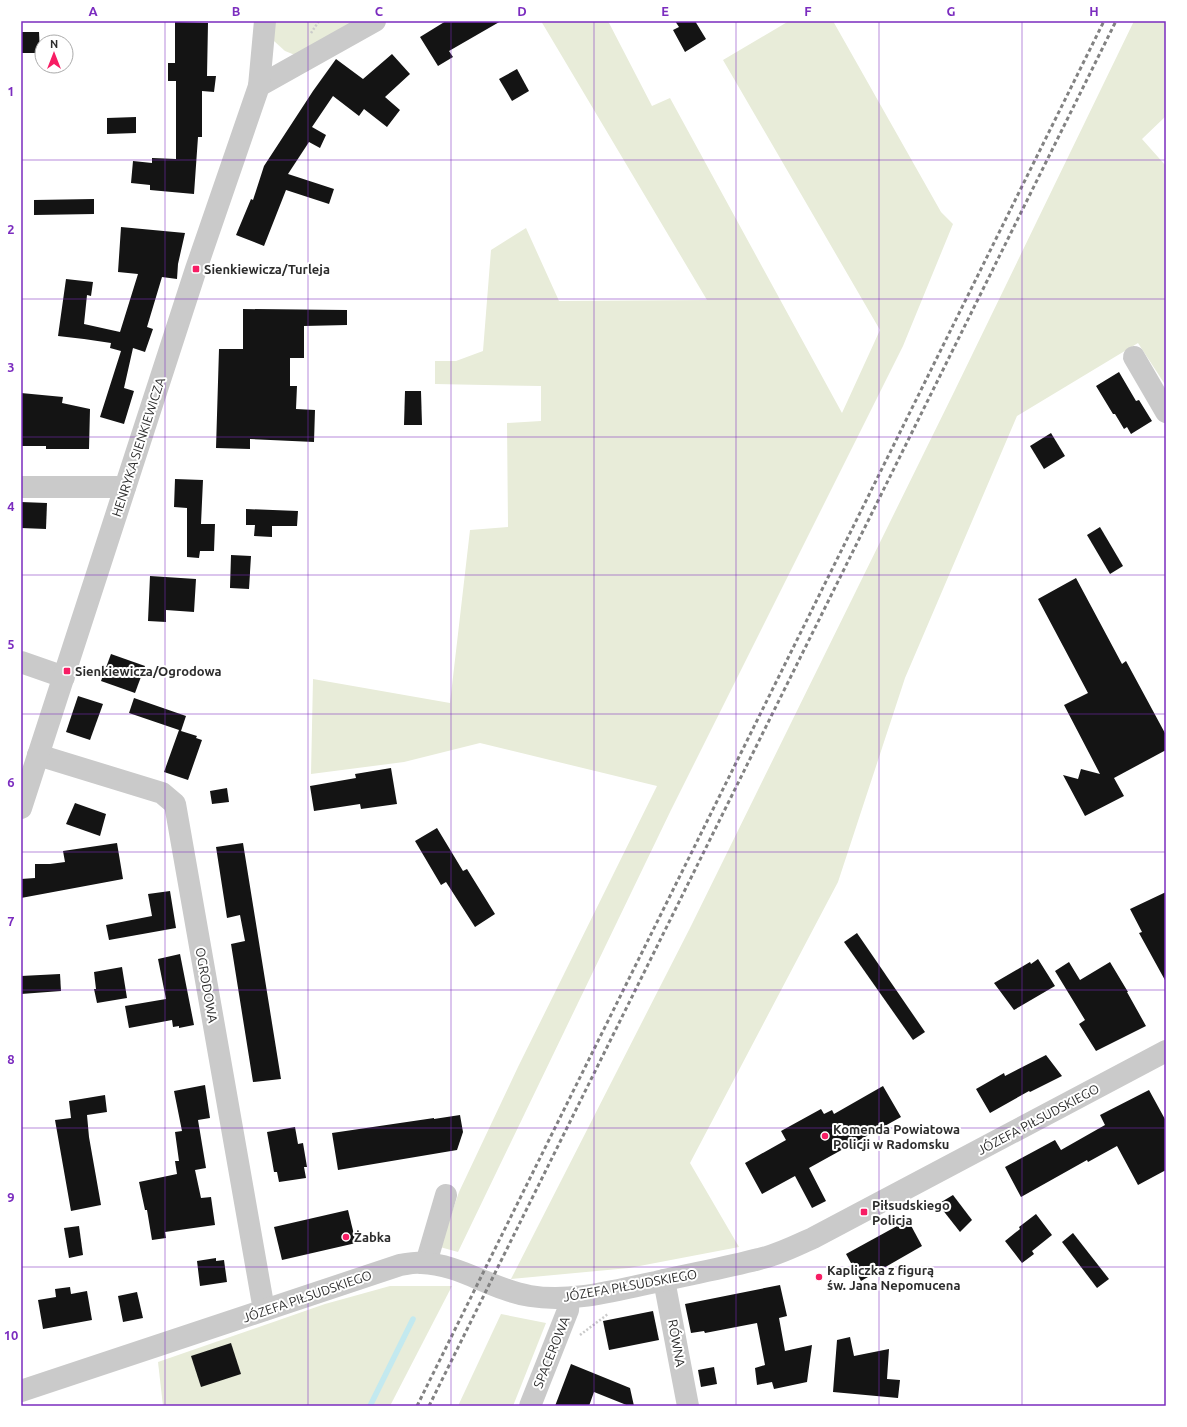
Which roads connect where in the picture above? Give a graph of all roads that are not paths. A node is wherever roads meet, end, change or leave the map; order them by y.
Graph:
1 (265, 21) edge
2 (375, 21) edge
3 (259, 86) junction
4 (1134, 357) dead end
5 (1166, 412) edge
6 (21, 487) edge
7 (125, 487) junction
8 (21, 662) edge
9 (64, 677) junction
10 (38, 755) junction
11 (21, 808) edge
12 (1166, 1051) edge
13 (446, 1195) dead end
14 (426, 1263) junction
15 (664, 1280) junction
16 (569, 1298) junction
17 (264, 1310) junction
18 (21, 1391) edge
19 (530, 1406) edge
20 (688, 1406) edge

1 - 3 street, HENRYKA SIENKIEWICZA
2 - 3 street
3 - 7 street, HENRYKA SIENKIEWICZA
4 - 5 street
6 - 7 street
7 - 9 street, HENRYKA SIENKIEWICZA
8 - 9 street
9 - 10 street, HENRYKA SIENKIEWICZA
10 - 11 street, HENRYKA SIENKIEWICZA
10 - 17 street, OGRODOWA
12 - 15 street, JÓZEFA PIŁSUDSKIEGO
13 - 14 street
14 - 16 street, JÓZEFA PIŁSUDSKIEGO
14 - 17 street, JÓZEFA PIŁSUDSKIEGO
15 - 16 street, JÓZEFA PIŁSUDSKIEGO
15 - 20 street, RÓWNA
16 - 19 street, SPACEROWA
17 - 18 street, JÓZEFA PIŁSUDSKIEGO

